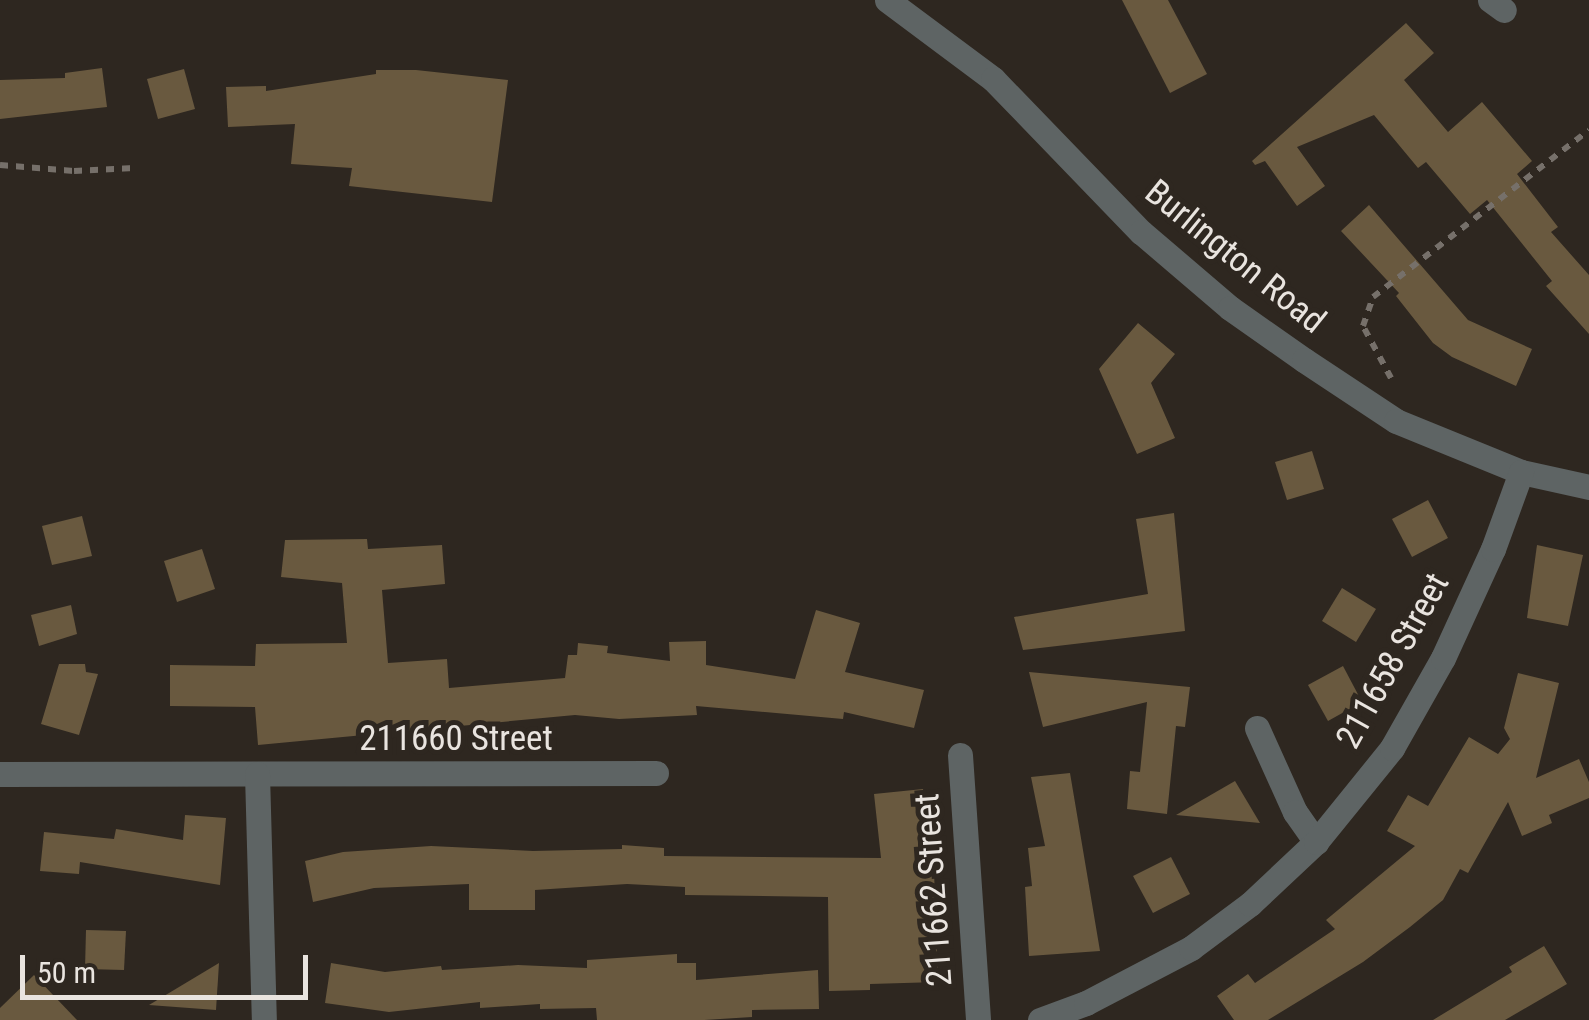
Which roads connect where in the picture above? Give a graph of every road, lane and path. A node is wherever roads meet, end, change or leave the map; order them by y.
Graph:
1 (886, 0) edge
2 (1589, 130) edge
3 (0, 165) edge
4 (134, 168) dead end
5 (1396, 421) junction
6 (1521, 472) junction
7 (1589, 486) edge
8 (1257, 728) dead end
9 (960, 756) dead end
10 (656, 773) dead end
11 (0, 774) edge
12 (257, 774) junction
13 (1316, 842) junction
14 (264, 1020) edge
15 (978, 1020) edge
16 (1040, 1020) edge

1 - 5 street, Burlington Road
2 - 5 path
3 - 4 path
5 - 6 street, Burlington Road
6 - 7 street, Burlington Road
6 - 13 street, 211658 Street
8 - 13 street
9 - 15 street, 211662 Street
10 - 12 street, 211660 Street
11 - 12 street, 211660 Street
12 - 14 street
13 - 16 street, 211658 Street

